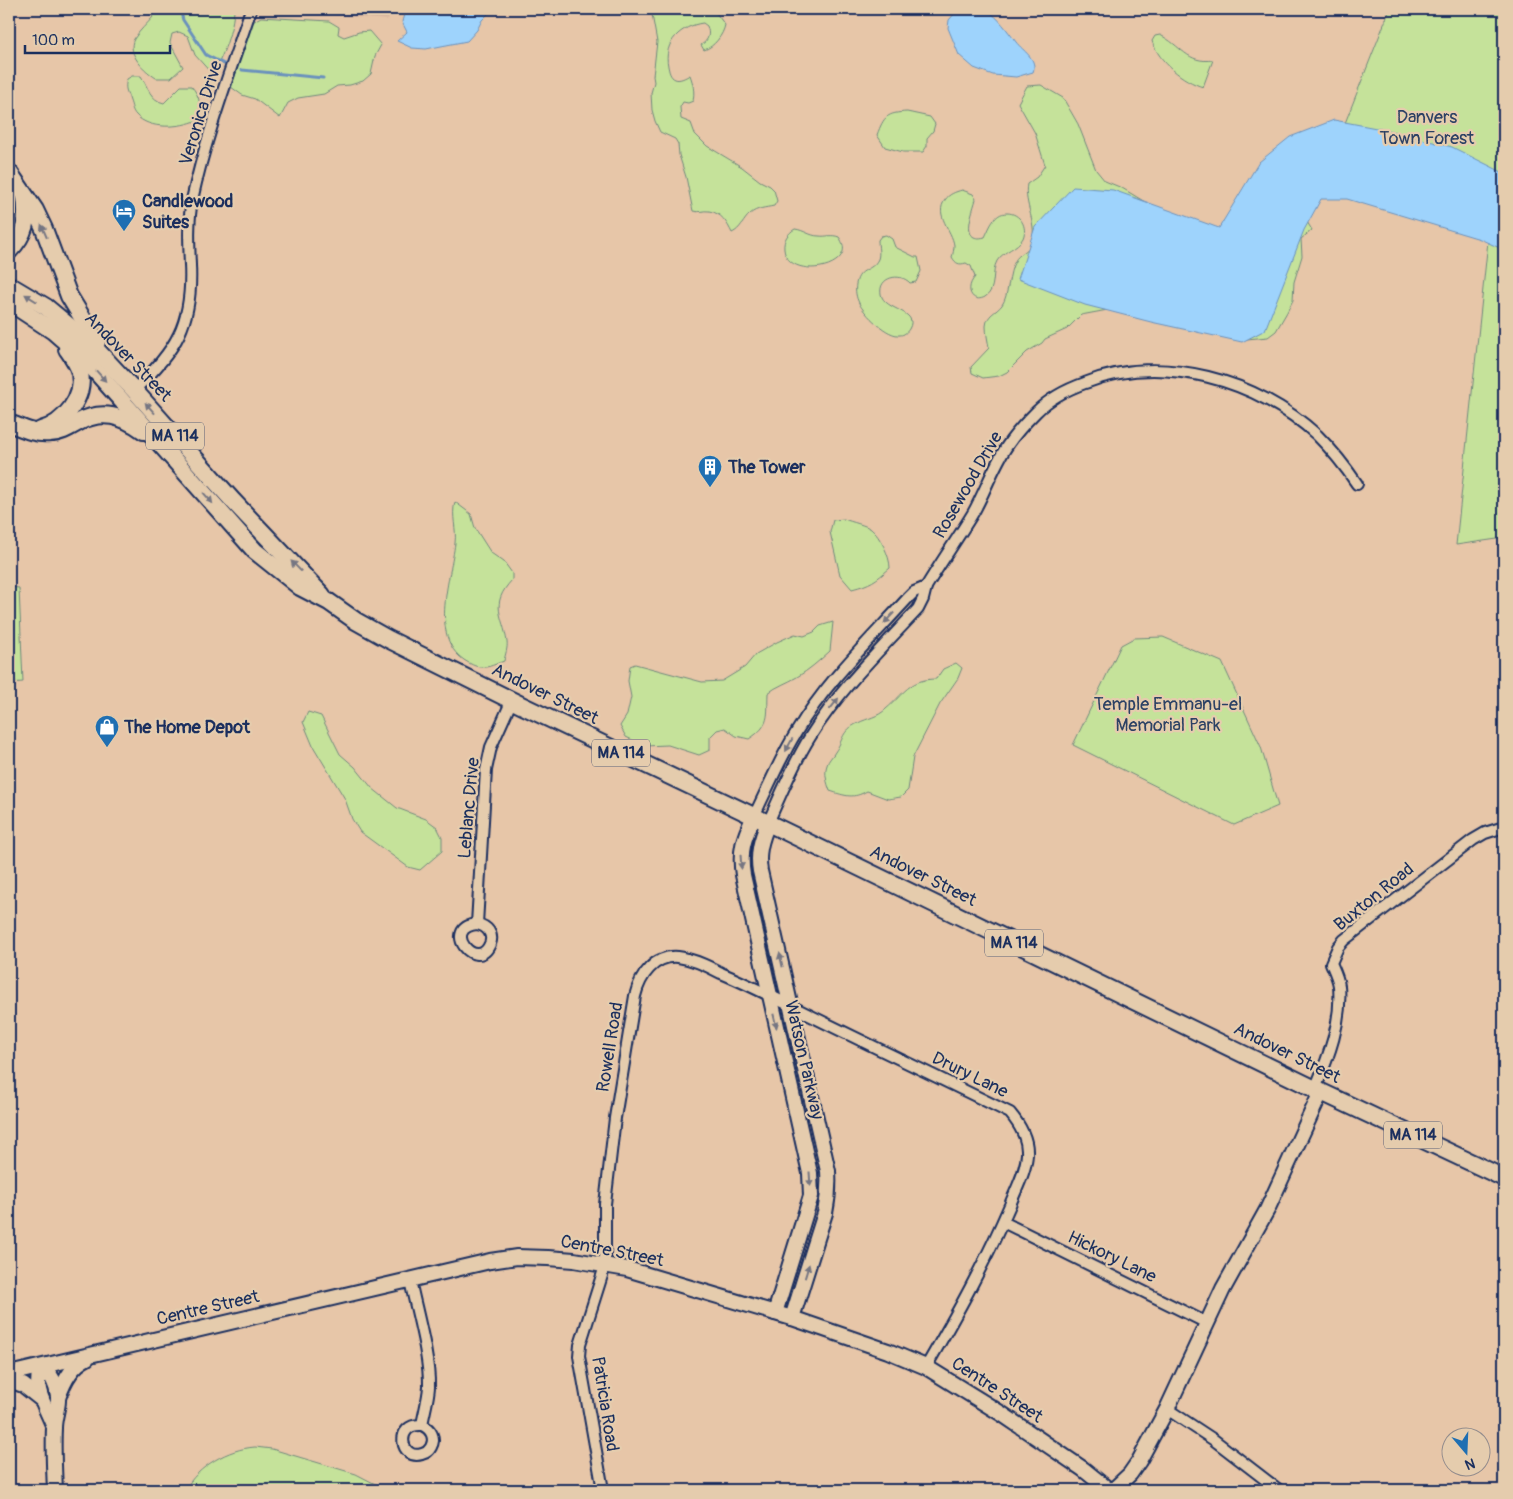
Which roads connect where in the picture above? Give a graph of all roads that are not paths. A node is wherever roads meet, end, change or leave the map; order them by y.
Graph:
1 (251, 9) edge
2 (9, 172) edge
3 (25, 195) junction
4 (9, 251) edge
5 (9, 285) edge
6 (9, 302) edge
7 (53, 331) junction
8 (113, 367) junction
9 (134, 390) junction
10 (9, 423) edge
11 (33, 432) junction
12 (160, 442) junction
13 (1358, 484) dead end
14 (926, 587) junction
15 (329, 602) junction
16 (512, 700) junction
17 (761, 819) junction
18 (1504, 827) edge
19 (477, 924) dead end
20 (769, 994) junction
21 (791, 1006) junction
22 (1318, 1090) junction
23 (1504, 1178) edge
24 (1002, 1222) junction
25 (605, 1266) junction
26 (410, 1280) junction
27 (775, 1313) junction
28 (792, 1318) junction
29 (1207, 1322) junction
30 (94, 1354) junction
31 (926, 1366) junction
32 (42, 1367) junction
33 (9, 1374) edge
34 (9, 1380) edge
35 (58, 1398) junction
36 (42, 1400) junction
37 (1167, 1409) junction
38 (422, 1425) dead end
39 (54, 1427) junction
40 (55, 1490) edge
41 (603, 1490) edge
42 (1111, 1490) edge
43 (1279, 1490) edge

1 - 9 street, Veronica Drive
2 - 3 highway
3 - 4 highway
8 -> 3 highway
8 -> 5 highway, Andover Street / MA 114
6 - 7 highway, Andover Street / MA 114
7 - 11 highway
7 -> 12 highway, Andover Street / MA 114
8 - 9 highway, Andover Street / MA 114
15 -> 9 highway, Andover Street / MA 114
10 - 11 highway
11 - 12 highway
12 -> 15 highway, Andover Street / MA 114
13 - 14 street, Rosewood Drive
17 -> 14 street, Rosewood Drive
14 -> 17 street, Rosewood Drive
15 - 16 highway, Andover Street / MA 114
16 - 17 highway, Andover Street / MA 114
16 - 19 street, Leblanc Drive
17 -> 20 main road, Watson Parkway
21 -> 17 main road, Watson Parkway
17 - 22 highway, Andover Street / MA 114
18 - 22 street, Buxton Road
20 - 21 street, Drury Lane
20 - 25 street, Rowell Road
20 -> 27 main road, Watson Parkway
21 - 24 street, Drury Lane
28 -> 21 main road, Watson Parkway
22 - 23 highway, Andover Street / MA 114
22 - 29 main road, Centre Street
24 - 29 street, Hickory Lane
24 - 31 street, Drury Lane
25 - 26 main road, Centre Street
25 - 27 main road, Centre Street
25 - 41 street, Patricia Road
26 - 30 main road, Centre Street
26 - 38 street
27 - 28 main road, Centre Street
28 - 31 main road, Centre Street
29 - 37 main road, Centre Street
30 - 32 main road, Centre Street
30 - 35 main road
31 - 42 main road, Centre Street
32 - 33 main road, Centre Street
32 - 35 main road
32 - 36 main road
34 - 36 main road
35 - 39 main road
36 - 39 main road
37 - 42 main road, Centre Street
37 - 43 street
39 - 40 main road

